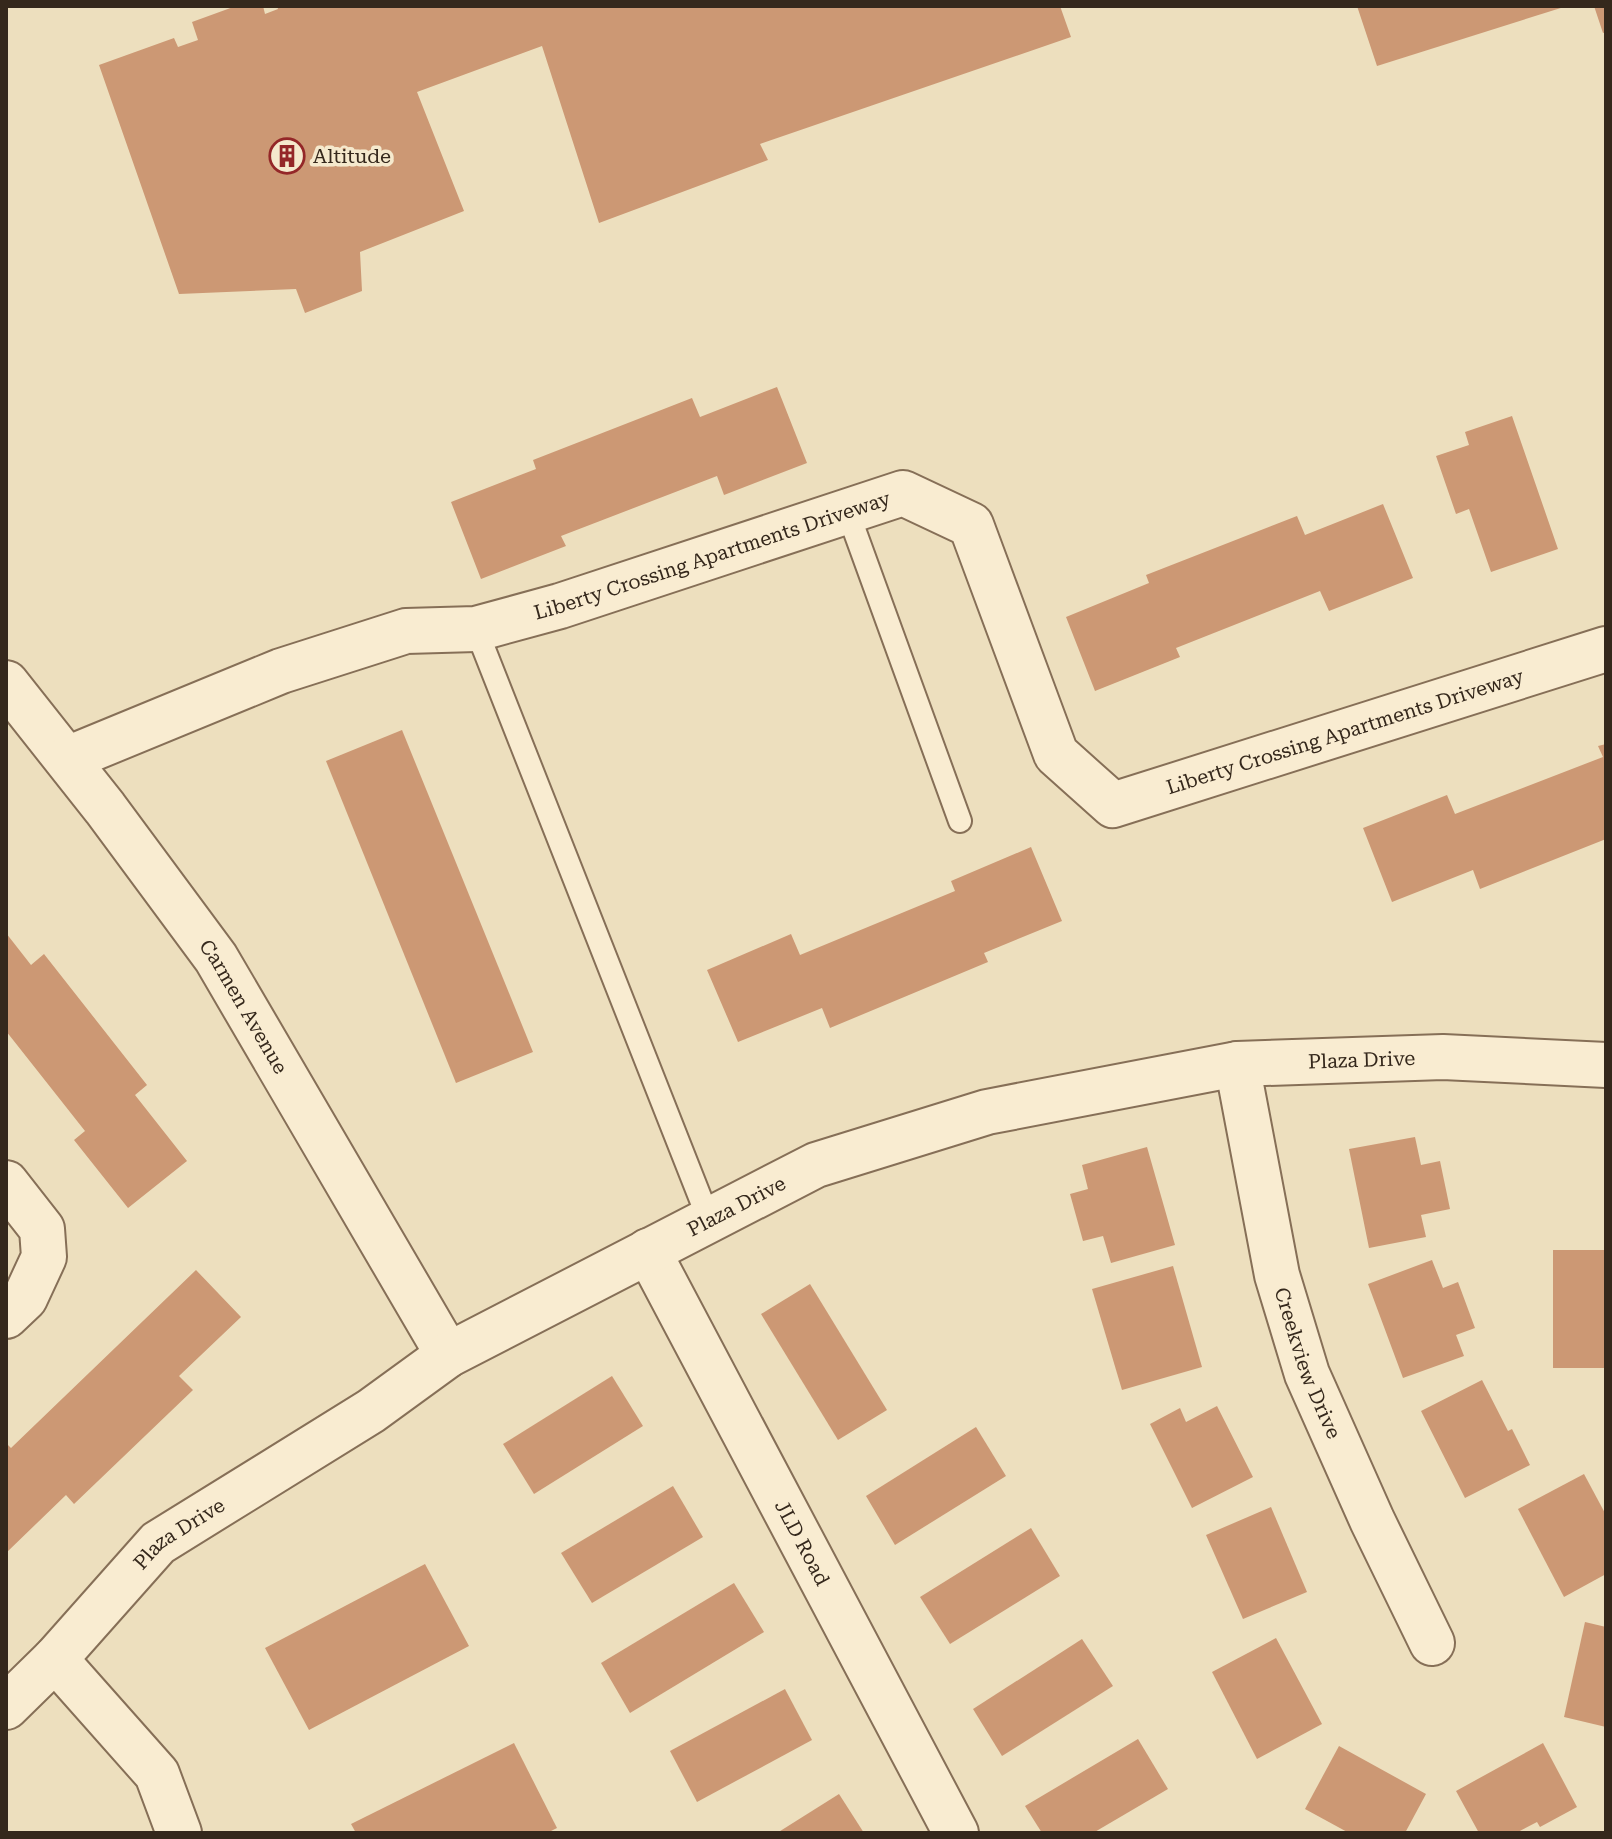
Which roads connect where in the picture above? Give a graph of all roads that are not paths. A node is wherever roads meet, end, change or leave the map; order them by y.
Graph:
1 (847, 510) junction
2 (476, 629) junction
3 (1606, 649) edge
4 (6, 683) edge
5 (67, 759) junction
6 (960, 821) dead end
7 (1237, 1064) junction
8 (1606, 1065) edge
9 (6, 1183) edge
10 (709, 1220) junction
11 (648, 1251) junction
12 (6, 1316) edge
13 (448, 1355) junction
14 (1432, 1643) dead end
15 (55, 1659) junction
16 (6, 1707) edge
17 (179, 1833) edge
18 (956, 1833) edge

1 - 2 street, Liberty Crossing Apartments Driveway
1 - 3 street, Liberty Crossing Apartments Driveway
1 - 6 lane
2 - 5 street, Liberty Crossing Apartments Driveway
2 - 10 lane
4 - 5 street, Carmen Avenue
5 - 13 street, Carmen Avenue
7 - 8 street, Plaza Drive
7 - 10 street, Plaza Drive
7 - 14 street, Creekview Drive
9 - 12 street
10 - 11 street, Plaza Drive
11 - 13 street, Plaza Drive
11 - 18 street, JLD Road
13 - 15 street, Plaza Drive
15 - 16 street, Plaza Drive
15 - 17 street

